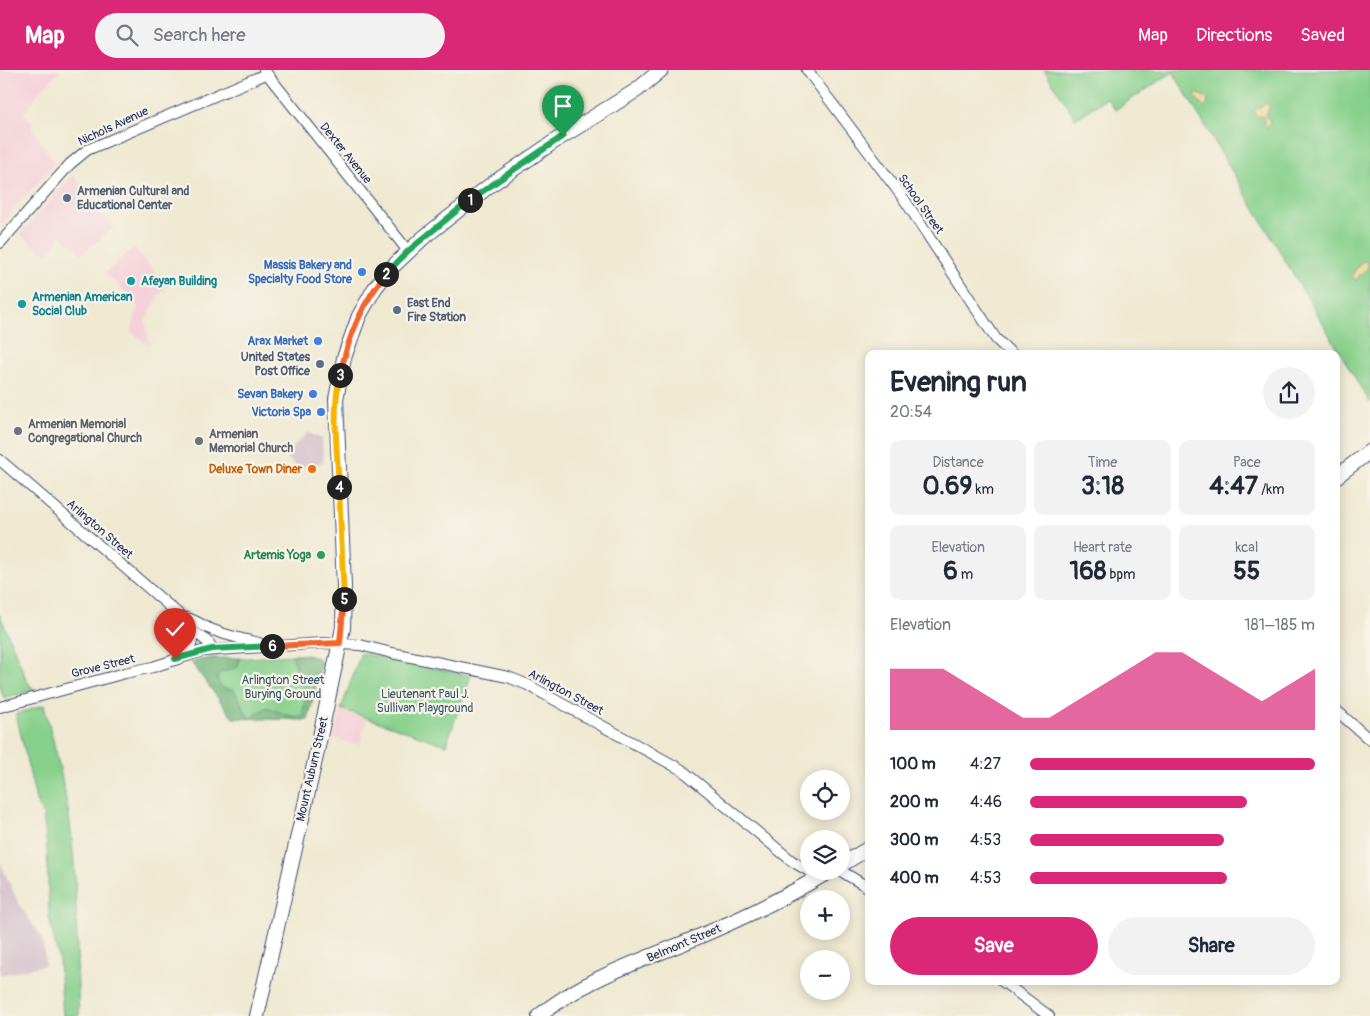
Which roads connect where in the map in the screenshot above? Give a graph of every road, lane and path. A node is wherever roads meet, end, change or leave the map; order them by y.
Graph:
1 (661, 70) edge
2 (807, 70) edge
3 (265, 72) edge
4 (0, 243) edge
5 (408, 251) junction
6 (1008, 350) edge
7 (1370, 451) edge
8 (0, 460) edge
9 (1340, 474) edge
10 (182, 617) junction
11 (208, 628) junction
12 (189, 629) junction
13 (340, 643) junction
14 (270, 646) junction
15 (212, 649) junction
16 (183, 657) junction
17 (5, 706) edge
18 (1340, 714) edge
19 (1370, 740) edge
20 (865, 850) edge
21 (850, 860) edge
22 (800, 865) edge
23 (850, 876) edge
24 (804, 880) edge
25 (865, 886) edge
26 (1007, 985) edge
27 (257, 1016) edge
28 (539, 1016) edge
29 (1049, 1016) edge

1 - 5 main road, Mount Auburn Street
2 - 6 street, School Street
3 - 4 street, Nichols Avenue
3 - 5 street, Dexter Avenue
5 - 13 main road, Mount Auburn Street
7 - 9 main road
8 - 10 street, Arlington Street
10 - 11 street, Arlington Street
10 - 12 street, Arlington Street
11 - 14 street, Arlington Street
11 - 15 street
12 - 15 street, Arlington Street
12 - 16 street
13 - 14 street, Arlington Street
13 - 22 street, Arlington Street
13 - 27 main road, Mount Auburn Street
14 - 15 street, Arlington Street
15 - 16 street, Grove Street
16 - 17 street, Grove Street
18 - 19 street
20 - 21 main road
23 - 25 street
24 - 28 main road, Belmont Street
26 - 29 street

